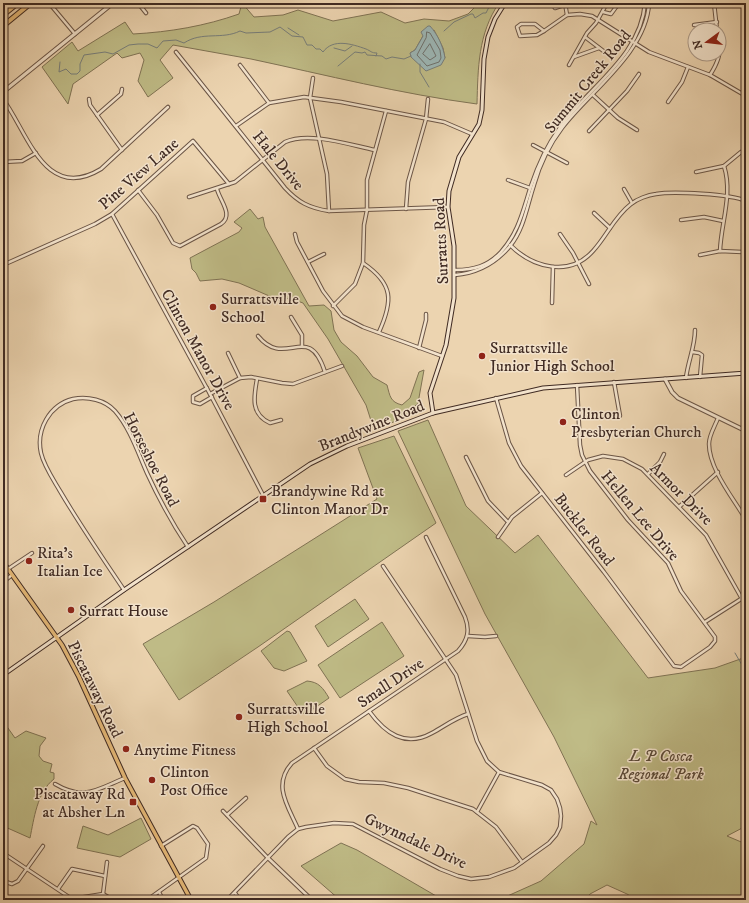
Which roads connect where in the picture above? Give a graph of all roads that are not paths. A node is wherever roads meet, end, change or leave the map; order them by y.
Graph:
1 (18, 3) edge
2 (31, 3) edge
3 (48, 3) edge
4 (113, 3) edge
5 (138, 3) edge
6 (505, 3) edge
7 (552, 3) edge
8 (607, 3) edge
9 (619, 3) edge
10 (645, 3) edge
11 (648, 3) edge
12 (714, 3) edge
13 (564, 4) edge
14 (603, 12) junction
15 (146, 13) dead end
16 (3, 15) edge
17 (567, 15) junction
18 (599, 19) junction
19 (717, 22) edge
20 (3, 26) edge
21 (544, 31) junction
22 (75, 34) junction
23 (585, 37) junction
24 (633, 42) junction
25 (599, 48) junction
26 (176, 52) dead end
27 (606, 54) dead end
28 (574, 57) junction
29 (717, 62) edge
30 (240, 65) dead end
31 (569, 65) dead end
32 (688, 67) junction
33 (639, 74) dead end
34 (710, 75) junction
35 (313, 78) dead end
36 (122, 89) dead end
37 (3, 92) edge
38 (592, 94) junction
39 (746, 96) edge
40 (310, 98) junction
41 (3, 99) edge
42 (89, 99) dead end
43 (428, 99) dead end
44 (668, 102) dead end
45 (269, 103) junction
46 (168, 107) dead end
47 (386, 111) junction
48 (608, 111) junction
49 (97, 115) junction
50 (426, 119) junction
51 (236, 126) junction
52 (637, 130) dead end
53 (589, 131) dead end
54 (472, 134) junction
55 (320, 139) junction
56 (533, 145) dead end
57 (122, 150) junction
58 (375, 150) junction
59 (546, 152) junction
60 (741, 152) dead end
61 (36, 153) junction
62 (263, 160) junction
63 (3, 162) edge
64 (567, 163) dead end
65 (724, 166) junction
66 (696, 172) dead end
67 (508, 180) dead end
68 (229, 184) junction
69 (217, 189) junction
70 (531, 189) junction
71 (624, 189) dead end
72 (138, 190) junction
73 (728, 196) junction
74 (190, 197) dead end
75 (746, 201) edge
76 (632, 203) junction
77 (448, 207) junction
78 (406, 209) junction
79 (367, 210) junction
80 (329, 211) junction
81 (594, 213) dead end
82 (112, 214) junction
83 (681, 220) dead end
84 (723, 221) junction
85 (610, 228) junction
86 (295, 234) dead end
87 (560, 234) dead end
88 (509, 244) junction
89 (720, 252) junction
90 (742, 252) dead end
91 (324, 254) dead end
92 (700, 255) dead end
93 (308, 262) junction
94 (578, 262) junction
95 (363, 263) junction
96 (3, 265) edge
97 (553, 267) junction
98 (455, 270) junction
99 (455, 275) junction
100 (589, 284) dead end
101 (552, 303) dead end
102 (333, 306) junction
103 (426, 314) dead end
104 (291, 317) dead end
105 (695, 330) dead end
106 (379, 332) junction
107 (258, 336) dead end
108 (302, 346) junction
109 (419, 348) junction
110 (692, 352) junction
111 (228, 353) dead end
112 (442, 356) junction
113 (342, 366) dead end
114 (325, 372) junction
115 (746, 373) edge
116 (700, 377) junction
117 (240, 378) junction
118 (686, 378) junction
119 (257, 379) junction
120 (665, 379) junction
121 (614, 382) junction
122 (577, 385) junction
123 (206, 388) junction
124 (211, 396) junction
125 (496, 398) junction
126 (433, 413) junction
127 (620, 416) dead end
128 (718, 418) junction
129 (281, 420) dead end
130 (746, 431) edge
131 (664, 454) dead end
132 (466, 457) dead end
133 (585, 461) junction
134 (718, 472) junction
135 (648, 474) junction
136 (566, 475) dead end
137 (542, 493) junction
138 (263, 495) junction
139 (680, 506) junction
140 (746, 513) edge
141 (743, 515) junction
142 (746, 520) edge
143 (507, 522) junction
144 (426, 537) dead end
145 (498, 537) dead end
146 (188, 547) junction
147 (32, 553) dead end
148 (3, 562) edge
149 (383, 566) dead end
150 (7, 569) junction
151 (12, 576) junction
152 (3, 582) edge
153 (124, 590) junction
154 (741, 599) junction
155 (746, 606) edge
156 (704, 622) junction
157 (468, 636) junction
158 (496, 636) dead end
159 (56, 637) junction
160 (710, 647) joint
161 (445, 659) junction
162 (3, 675) edge
163 (369, 710) junction
164 (468, 714) junction
165 (314, 748) junction
166 (499, 772) junction
167 (125, 778) junction
168 (54, 784) dead end
169 (246, 798) dead end
170 (224, 811) dead end
171 (477, 812) junction
172 (227, 815) junction
173 (298, 829) junction
174 (43, 846) dead end
175 (161, 846) junction
176 (3, 853) edge
177 (268, 858) junction
178 (107, 862) dead end
179 (522, 862) junction
180 (28, 869) junction
181 (105, 876) junction
182 (179, 879) junction
183 (3, 881) edge
184 (58, 889) junction
185 (158, 892) junction
186 (103, 894) junction
187 (235, 894) junction
188 (113, 900) edge
189 (147, 900) edge
190 (163, 900) edge
191 (191, 900) edge
192 (226, 900) edge
193 (240, 900) edge
194 (312, 900) edge

1 - 16 highway
2 - 20 highway
3 - 22 street
4 - 22 main road
5 - 15 street
6 - 54 main road, Surratts Road
7 - 13 street
8 - 14 street
9 - 14 street
10 - 24 street, Summit Creek Road
11 - 24 street, Summit Creek Road
12 - 19 street
13 - 17 street
14 - 18 street
17 - 18 street
17 - 21 street
18 - 23 street
18 - 24 street
21 - 21 street
22 - 37 main road
23 - 25 street
23 - 28 street
24 - 32 street
24 - 38 street, Summit Creek Road
25 - 27 street
25 - 28 street
26 - 51 street, Hale Drive
28 - 31 street
29 - 34 street
30 - 45 street
32 - 34 street
32 - 44 street
33 - 48 street
34 - 39 street
35 - 40 street
36 - 49 street
38 - 48 street
38 - 59 street, Summit Creek Road
40 - 45 street
40 - 47 street
40 - 55 street
41 - 61 street
42 - 49 street
43 - 50 street
45 - 51 street
46 - 57 street
47 - 50 street
47 - 58 street
48 - 52 street
48 - 53 street
49 - 57 street
50 - 54 street
50 - 78 street
51 - 62 street, Hale Drive
54 - 77 main road, Surratts Road
55 - 58 street
55 - 62 street
55 - 80 street
56 - 59 street
57 - 61 street
58 - 79 street
59 - 64 street
59 - 70 street, Summit Creek Road
60 - 65 street
61 - 63 street
62 - 68 street
62 - 80 street, Hale Drive
65 - 66 street
65 - 73 street
67 - 70 street
68 - 69 street
68 - 72 street, Pine View Lane
69 - 72 street
69 - 74 street
70 - 88 street, Summit Creek Road
71 - 76 street
72 - 82 street, Pine View Lane
73 - 75 street
73 - 76 street
73 - 84 street
76 - 85 street
77 - 78 street, Hale Drive
77 - 98 main road, Surratts Road
78 - 79 street, Hale Drive
79 - 80 street, Hale Drive
79 - 95 street
81 - 85 street
82 - 96 street, Pine View Lane
82 - 123 street, Clinton Manor Drive
83 - 84 street
84 - 89 street
85 - 94 street
86 - 93 street
87 - 94 street
88 - 97 street
88 - 98 street, Summit Creek Road
88 - 99 street, Summit Creek Road
89 - 90 street
89 - 92 street
91 - 93 street
93 - 102 street
94 - 97 street
94 - 100 street
95 - 102 street
95 - 106 street
97 - 101 street
98 - 99 main road, Surratts Road
99 - 112 main road, Surratts Road
102 - 106 street
103 - 109 street
104 - 108 street
105 - 110 street
106 - 109 street
107 - 108 street
108 - 114 street
109 - 112 street
110 - 116 street
110 - 118 street
111 - 117 street
112 - 126 main road, Surratts Road
113 - 114 street
114 - 119 street
115 - 116 main road, Brandywine Road
116 - 118 main road, Brandywine Road
117 - 119 street
117 - 124 street
118 - 120 main road, Brandywine Road
119 - 129 street
120 - 121 main road, Brandywine Road
120 - 128 main road
121 - 122 main road, Brandywine Road
121 - 127 street
122 - 125 main road, Brandywine Road
122 - 133 street, Hellen Lee Drive
123 - 124 street, Clinton Manor Drive
123 - 124 street
124 - 138 street, Clinton Manor Drive
125 - 126 main road, Brandywine Road
125 - 137 street, Buckler Road
126 - 138 main road, Brandywine Road
128 - 130 main road
128 - 134 street
131 - 135 street
132 - 143 street
133 - 135 street, Armor Drive
133 - 136 street, Armor Drive
133 - 156 street, Hellen Lee Drive
134 - 139 street
134 - 141 street
135 - 139 street, Armor Drive
137 - 143 street
137 - 160 street, Buckler Road
138 - 146 main road, Brandywine Road
139 - 154 street, Armor Drive
140 - 141 street
141 - 142 street
143 - 145 street
144 - 157 street
146 - 153 main road, Brandywine Road
146 - 153 street, Horseshoe Road
147 - 150 street
148 - 150 main road, Piscataway Road
149 - 161 street, Gwynndale Drive
150 - 151 main road, Piscataway Road
151 - 152 street
151 - 159 main road, Piscataway Road
153 - 159 main road, Brandywine Road
154 - 155 street, Armor Drive
154 - 156 street
156 - 160 street, Hellen Lee Drive
157 - 158 street
157 - 161 street, Small Drive
159 - 162 main road, Brandywine Road
159 - 167 main road, Piscataway Road
161 - 163 street, Small Drive
161 - 164 street, Gwynndale Drive
163 - 164 street
163 - 165 street, Small Drive
164 - 166 street, Gwynndale Drive
165 - 171 street
165 - 173 street, Small Drive
166 - 171 street
166 - 179 street, Gwynndale Drive
167 - 168 street
167 - 175 main road, Piscataway Road
169 - 172 street
170 - 172 street
171 - 179 street
172 - 177 street
173 - 177 street
173 - 179 street, Gwynndale Drive
174 - 180 street
175 - 182 main road, Piscataway Road
175 - 182 street
176 - 180 street
177 - 187 street
177 - 194 street
178 - 181 street
180 - 183 street
180 - 184 street
181 - 184 street
181 - 186 street
182 - 185 street
182 - 191 main road, Piscataway Road
184 - 186 street
185 - 189 street
185 - 190 street
186 - 188 street
187 - 192 street
187 - 193 street

